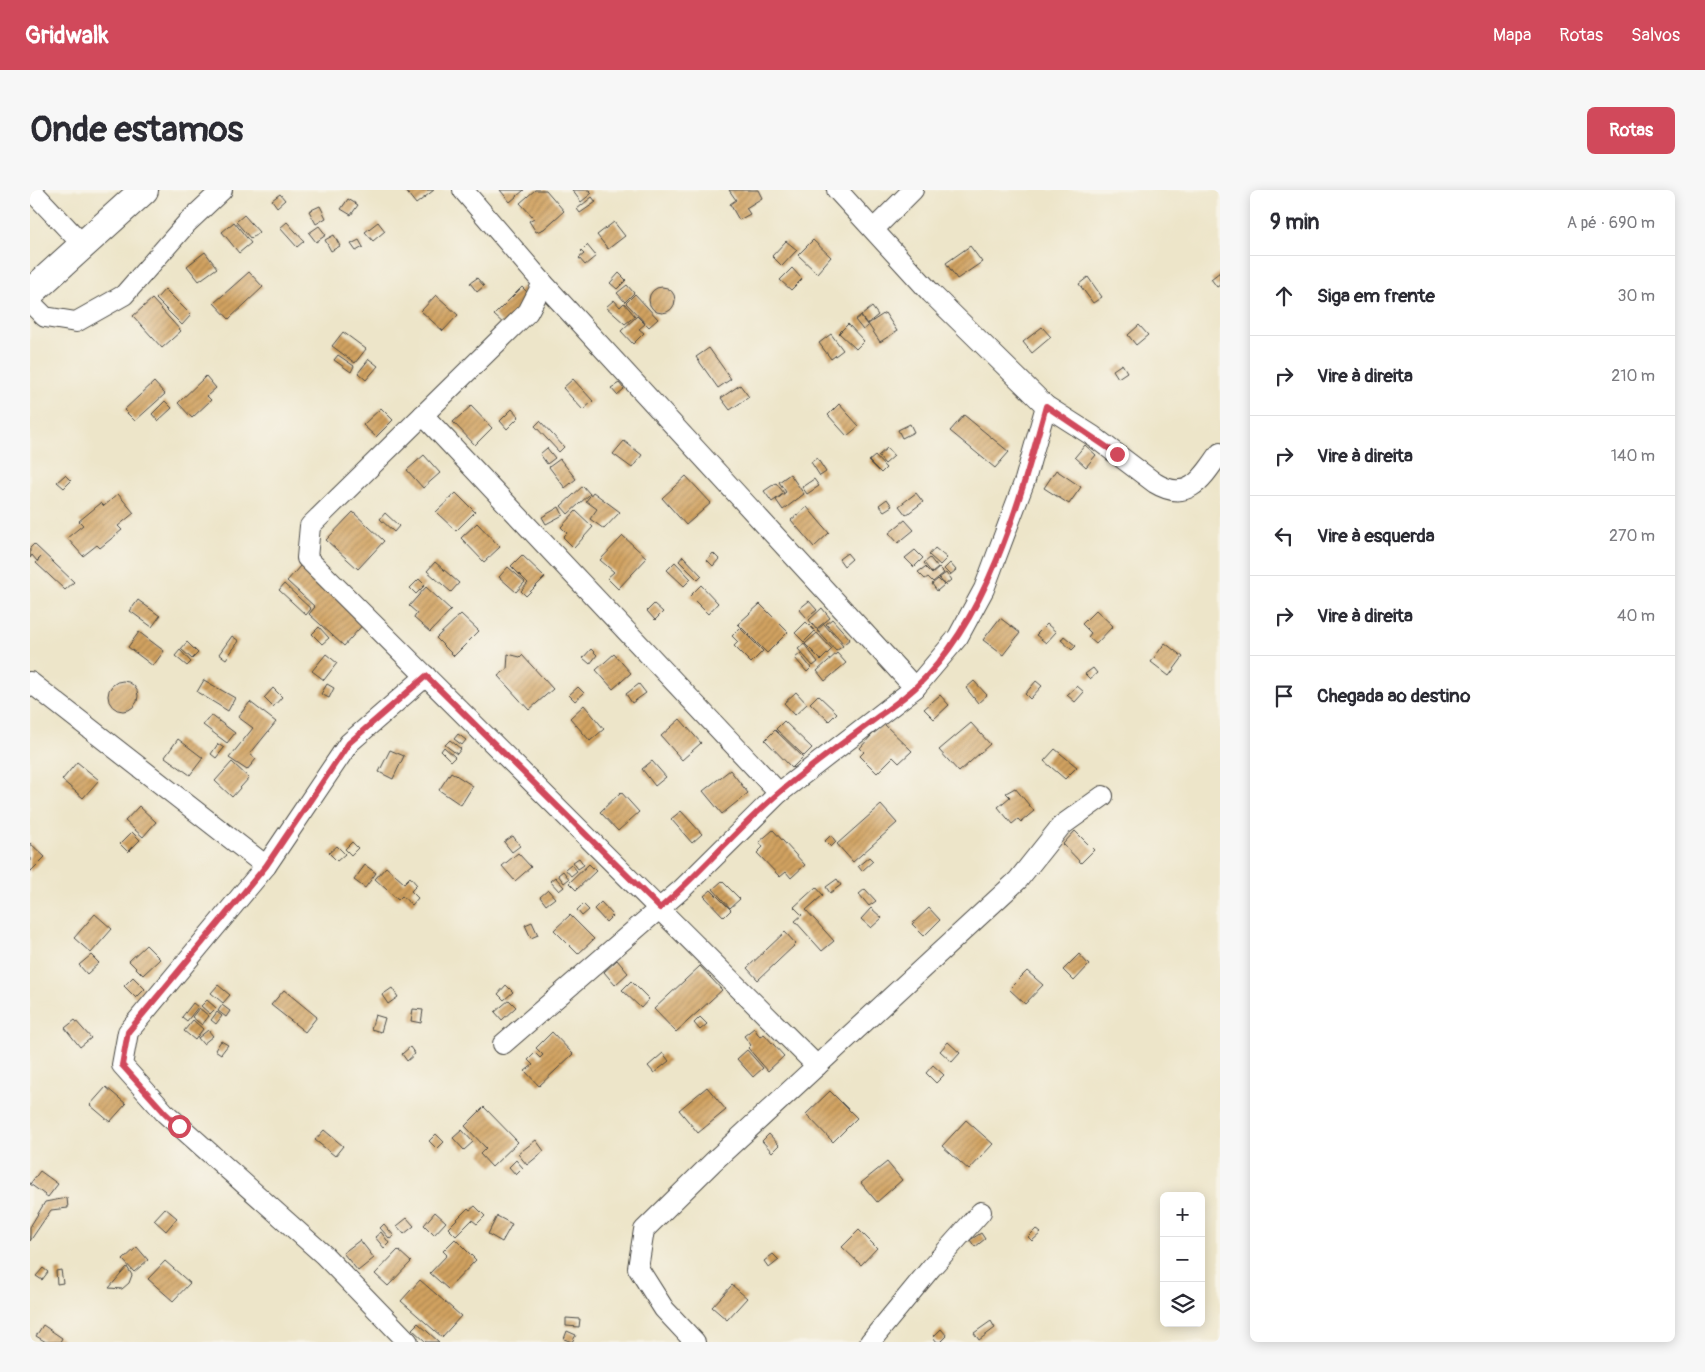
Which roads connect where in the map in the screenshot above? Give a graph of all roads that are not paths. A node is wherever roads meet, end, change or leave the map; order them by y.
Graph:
1 (31, 190) edge
2 (144, 190) edge
3 (222, 190) edge
4 (463, 190) edge
5 (838, 190) edge
6 (913, 190) edge
7 (874, 229) junction
8 (83, 245) junction
9 (543, 283) junction
10 (32, 306) edge
11 (1046, 406) junction
12 (423, 415) junction
13 (1220, 453) edge
14 (426, 676) junction
15 (30, 682) edge
16 (915, 688) junction
17 (779, 792) junction
18 (1104, 796) dead end
19 (266, 866) junction
20 (660, 908) junction
21 (504, 1044) dead end
22 (817, 1066) junction
23 (981, 1212) dead end
24 (408, 1342) edge
25 (695, 1342) edge
26 (870, 1342) edge

1 - 8 street
2 - 8 highway
3 - 10 street
4 - 9 street
5 - 7 street
6 - 7 street
7 - 11 street
8 - 10 highway
9 - 12 street
9 - 16 street
11 - 13 street
11 - 16 street
12 - 14 street
12 - 17 street
14 - 19 street
14 - 20 street
15 - 19 street
16 - 17 street
17 - 20 street
18 - 22 street
19 - 24 street
20 - 21 street
20 - 22 street
22 - 25 street
23 - 26 street

